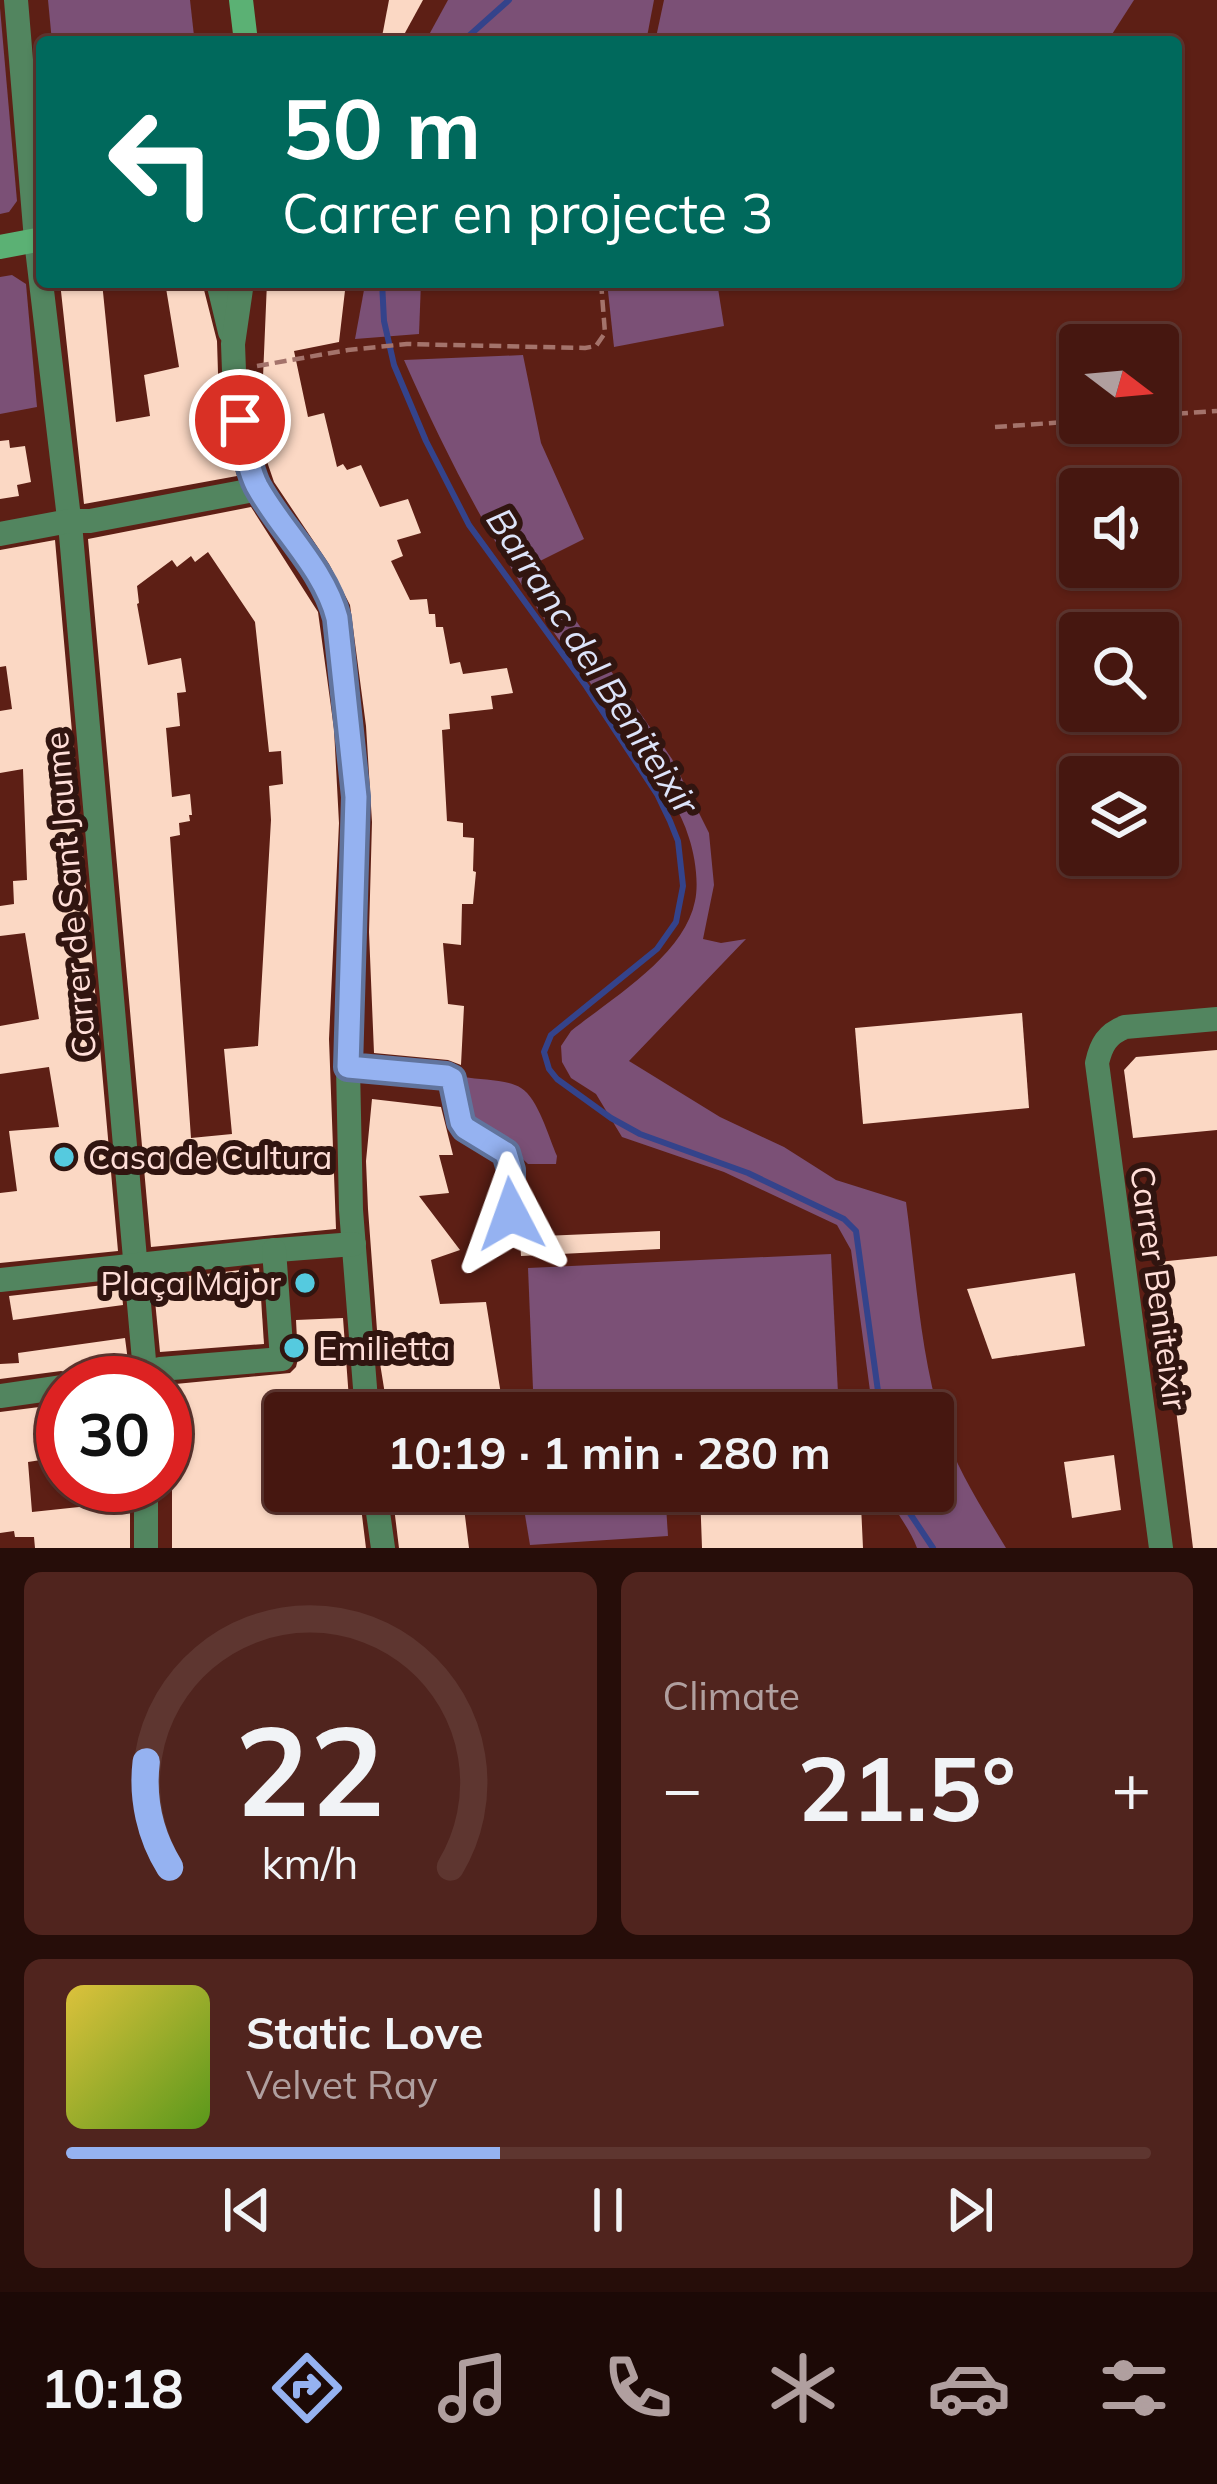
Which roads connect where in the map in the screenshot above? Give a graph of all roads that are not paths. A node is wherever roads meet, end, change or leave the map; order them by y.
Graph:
1 (16, 0) edge
2 (241, 5) edge
3 (234, 36) edge
4 (244, 36) edge
5 (36, 208) edge
6 (36, 240) edge
7 (0, 247) edge
8 (44, 288) edge
9 (219, 288) edge
10 (241, 288) edge
11 (233, 344) junction
12 (259, 489) junction
13 (69, 521) junction
14 (0, 533) edge
15 (1217, 1019) edge
16 (348, 1067) junction
17 (511, 1214) dead end
18 (354, 1244) junction
19 (270, 1250) junction
20 (136, 1264) junction
21 (0, 1280) edge
22 (144, 1356) edge
23 (192, 1367) edge
24 (36, 1391) edge
25 (365, 1392) edge
26 (0, 1396) edge
27 (146, 1512) edge
28 (378, 1512) edge
29 (146, 1548) edge
30 (383, 1548) edge
31 (1161, 1548) edge

1 - 5 street, Carrer de Sant Jaume
2 - 3 street
2 - 4 street
6 - 7 street
8 - 13 street, Carrer de Sant Jaume
9 - 11 street
10 - 11 street
11 - 12 street
12 - 13 street
12 - 16 street
13 - 14 street
13 - 20 street, Carrer de Sant Jaume
15 - 31 street, Carrer Beniteixir
16 - 17 street
16 - 18 street
18 - 19 street
18 - 25 street
19 - 20 street
19 - 23 street
20 - 21 street
20 - 22 street, Carrer de Sant Jaume
24 - 26 street
27 - 29 street
28 - 30 street

